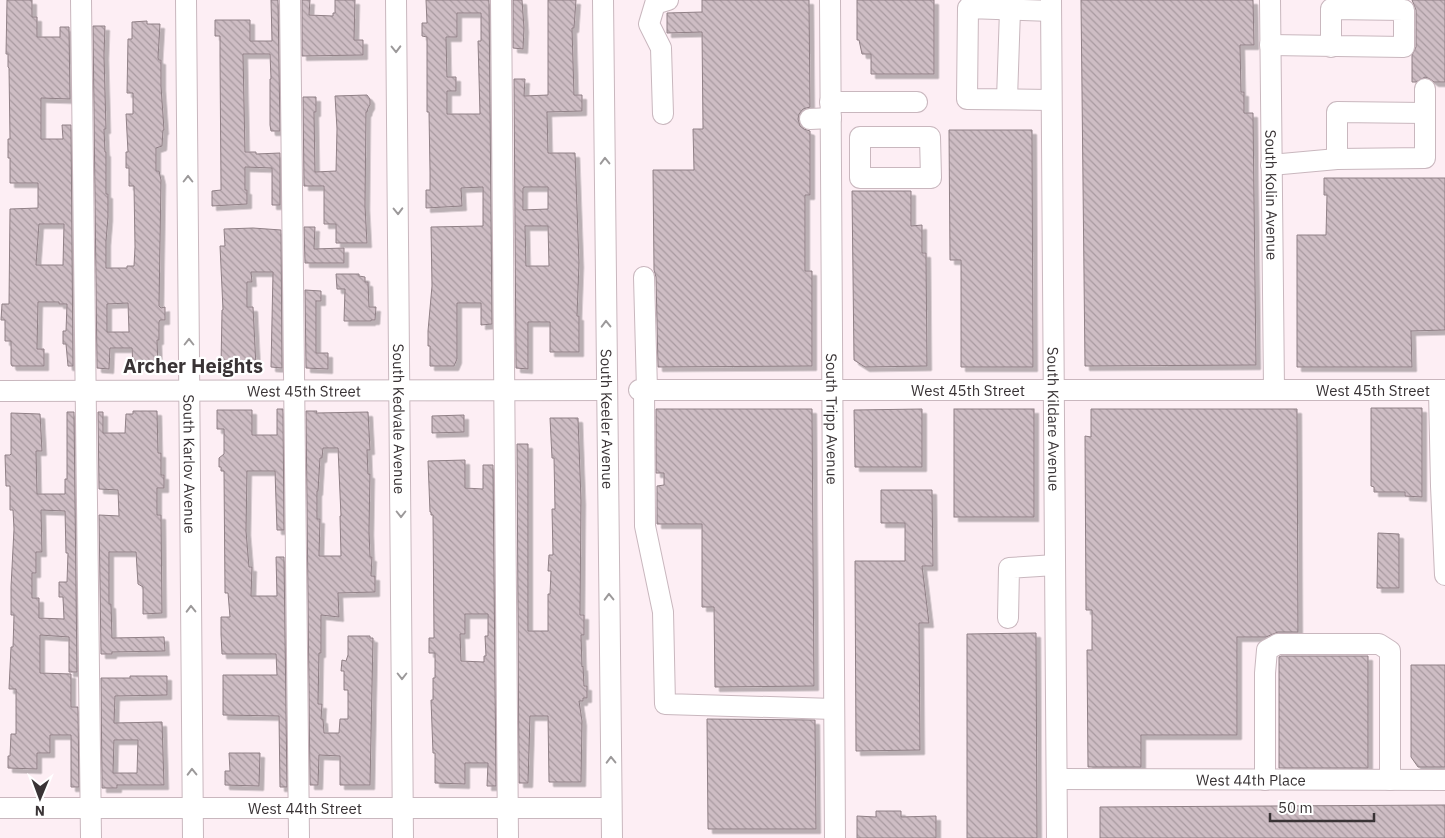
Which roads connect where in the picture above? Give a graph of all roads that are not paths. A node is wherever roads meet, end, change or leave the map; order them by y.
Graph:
1 (81, 0) edge
2 (186, 0) edge
3 (290, 0) edge
4 (396, 0) edge
5 (501, 0) edge
6 (603, 0) edge
7 (668, 0) edge
8 (830, 0) edge
9 (1270, 0) edge
10 (963, 4) edge
11 (1051, 6) edge
12 (1010, 10) junction
13 (1270, 45) junction
14 (1331, 47) dead end
15 (1425, 89) dead end
16 (1007, 100) junction
17 (1051, 100) junction
18 (917, 102) dead end
19 (830, 110) junction
20 (1425, 113) junction
21 (663, 114) dead end
22 (810, 119) dead end
23 (831, 157) junction
24 (860, 157) dead end
25 (1337, 159) junction
26 (1271, 165) junction
27 (644, 277) dead end
28 (1274, 389) junction
29 (0, 390) edge
30 (86, 390) junction
31 (189, 390) junction
32 (294, 390) junction
33 (400, 390) junction
34 (505, 390) junction
35 (607, 390) junction
36 (644, 390) junction
37 (832, 390) junction
38 (1054, 390) junction
39 (1442, 390) edge
40 (1055, 565) junction
41 (1445, 575) edge
42 (1008, 618) dead end
43 (834, 709) junction
44 (1057, 779) junction
45 (1265, 780) junction
46 (1390, 780) junction
47 (1445, 780) edge
48 (0, 808) edge
49 (91, 808) junction
50 (193, 808) junction
51 (299, 808) junction
52 (403, 808) junction
53 (508, 808) junction
54 (611, 808) junction
55 (91, 838) edge
56 (193, 838) edge
57 (299, 838) edge
58 (404, 838) edge
59 (508, 838) edge
60 (612, 838) edge
61 (835, 838) edge
62 (1057, 838) edge

1 - 30 street
31 -> 2 street, South Karlov Avenue
3 - 32 street
4 -> 33 street, South Kedvale Avenue
5 - 34 street
35 -> 6 street, South Keeler Avenue
7 - 21 street
8 - 19 street, South Tripp Avenue
9 - 13 street, South Kolin Avenue
10 - 12 street
10 - 16 street
11 - 12 street
11 - 17 street, South Kildare Avenue
12 - 16 street
13 - 14 street
13 - 26 street, South Kolin Avenue
15 - 20 street
16 - 17 street
17 - 38 street, South Kildare Avenue
18 - 19 street
19 - 22 street
19 - 23 street, South Tripp Avenue
20 - 25 street
20 - 25 street
23 - 24 street
23 - 37 street, South Tripp Avenue
25 - 26 street
26 - 28 street, South Kolin Avenue
27 - 36 street
28 - 38 street, West 45th Street
28 - 39 street, West 45th Street
29 - 30 street, West 45th Street
30 - 31 street, West 45th Street
30 - 49 street
31 - 32 street, West 45th Street
50 -> 31 street, South Karlov Avenue
32 - 33 street, West 45th Street
32 - 51 street
33 - 34 street, West 45th Street
33 -> 52 street, South Kedvale Avenue
34 - 35 street, West 45th Street
34 - 53 street
54 -> 35 street, South Keeler Avenue
36 - 37 street, West 45th Street
36 - 43 street
37 - 38 street, West 45th Street
37 - 43 street, South Tripp Avenue
38 - 40 street, South Kildare Avenue
39 - 41 street
40 - 42 street
40 - 44 street, South Kildare Avenue
43 - 61 street, South Tripp Avenue
44 - 45 street, West 44th Place
44 - 62 street, South Kildare Avenue
45 - 46 street, West 44th Place
45 - 46 street
46 - 47 street, West 44th Place
48 - 49 street, West 44th Street
49 - 50 street, West 44th Street
49 - 55 street
50 - 51 street, West 44th Street
50 - 56 street, South Karlov Avenue
51 - 52 street, West 44th Street
51 - 57 street
52 - 53 street, West 44th Street
52 - 58 street, South Kedvale Avenue
53 - 54 street, West 44th Street
53 - 59 street
54 - 60 street, South Keeler Avenue

